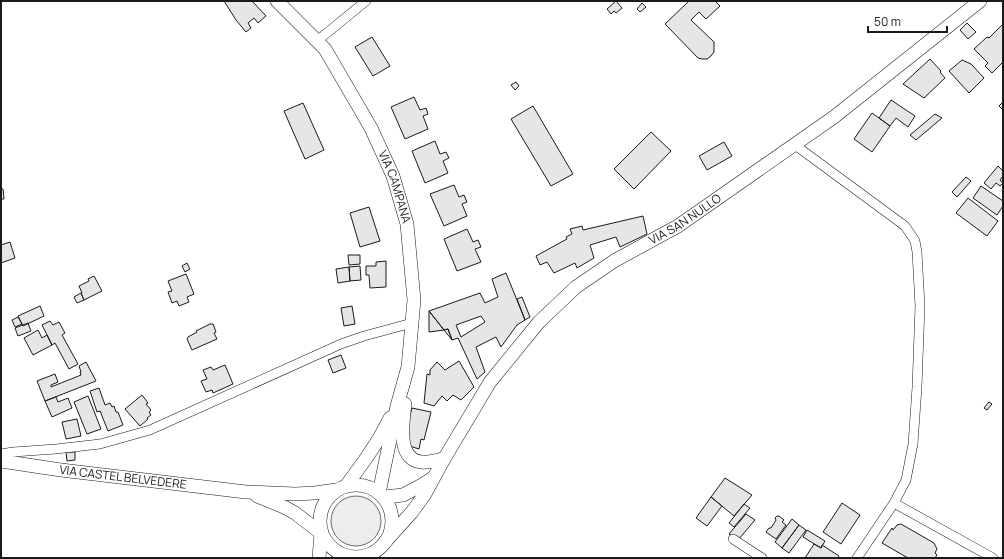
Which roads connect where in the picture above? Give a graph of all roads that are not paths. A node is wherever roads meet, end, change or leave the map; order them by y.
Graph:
1 (277, 1) edge
2 (366, 1) edge
3 (980, 1) edge
4 (317, 41) junction
5 (795, 144) junction
6 (412, 323) junction
7 (408, 367) junction
8 (397, 406) junction
9 (1, 454) edge
10 (444, 459) junction
11 (1, 461) edge
12 (434, 477) junction
13 (341, 488) junction
14 (246, 492) junction
15 (382, 495) junction
16 (894, 503) junction
17 (321, 533) junction
18 (733, 538) dead end
19 (382, 545) junction
20 (319, 558) edge
21 (370, 558) edge
22 (762, 558) edge
23 (857, 558) edge
24 (993, 558) edge

1 - 4 street, VIA CAMPANA
2 - 4 street
3 - 5 street, VIA SAN NULLO
4 - 6 street, VIA CAMPANA
5 - 10 street, VIA SAN NULLO
5 - 16 street
6 - 7 street, VIA CAMPANA
6 - 9 street
7 - 8 street, VIA CAMPANA
7 - 10 street
8 - 13 street, VIA CAMPANA
8 - 15 street, VIA CAMPANA
10 - 12 street, VIA SAN NULLO
11 - 14 street, VIA CASTEL BELVEDERE
12 - 15 street, VIA SAN NULLO
12 - 19 street, VIA SAN NULLO
13 - 14 street
13 - 15 street
13 - 17 street, VIA CAMPANA
14 - 17 street
15 - 19 street
16 - 23 street
16 - 24 street
17 - 19 street
17 - 20 street, VIA CAMPANA
18 - 22 street
19 - 21 street, VIA SAN NULLO

